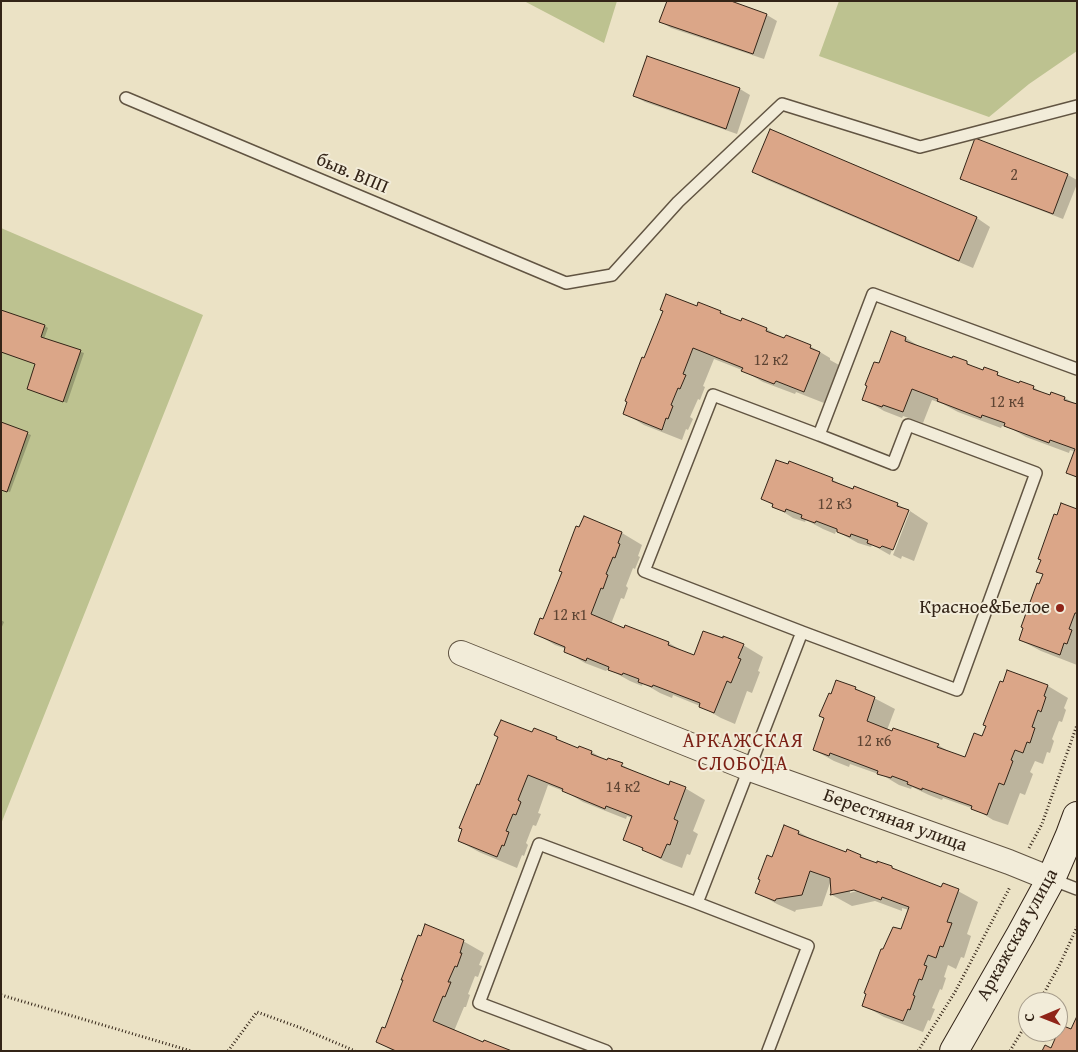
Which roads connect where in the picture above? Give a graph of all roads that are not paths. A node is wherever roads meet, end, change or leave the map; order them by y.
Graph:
1 (126, 98) dead end
2 (1077, 106) edge
3 (1077, 370) edge
4 (819, 435) junction
5 (802, 632) junction
6 (461, 653) dead end
7 (750, 769) junction
8 (1077, 816) edge
9 (1051, 879) junction
10 (1077, 888) edge
11 (697, 903) junction
12 (606, 1051) edge
13 (768, 1051) edge
14 (954, 1051) edge

1 - 2 lane, быв. ВПП
3 - 4 lane
4 - 5 lane
4 - 5 lane
5 - 7 lane
6 - 7 street, Берестяная улица
7 - 9 street, Берестяная улица
7 - 11 lane
8 - 9 street, Аркажская улица
9 - 10 lane
9 - 14 street, Аркажская улица
11 - 12 lane
11 - 13 lane

